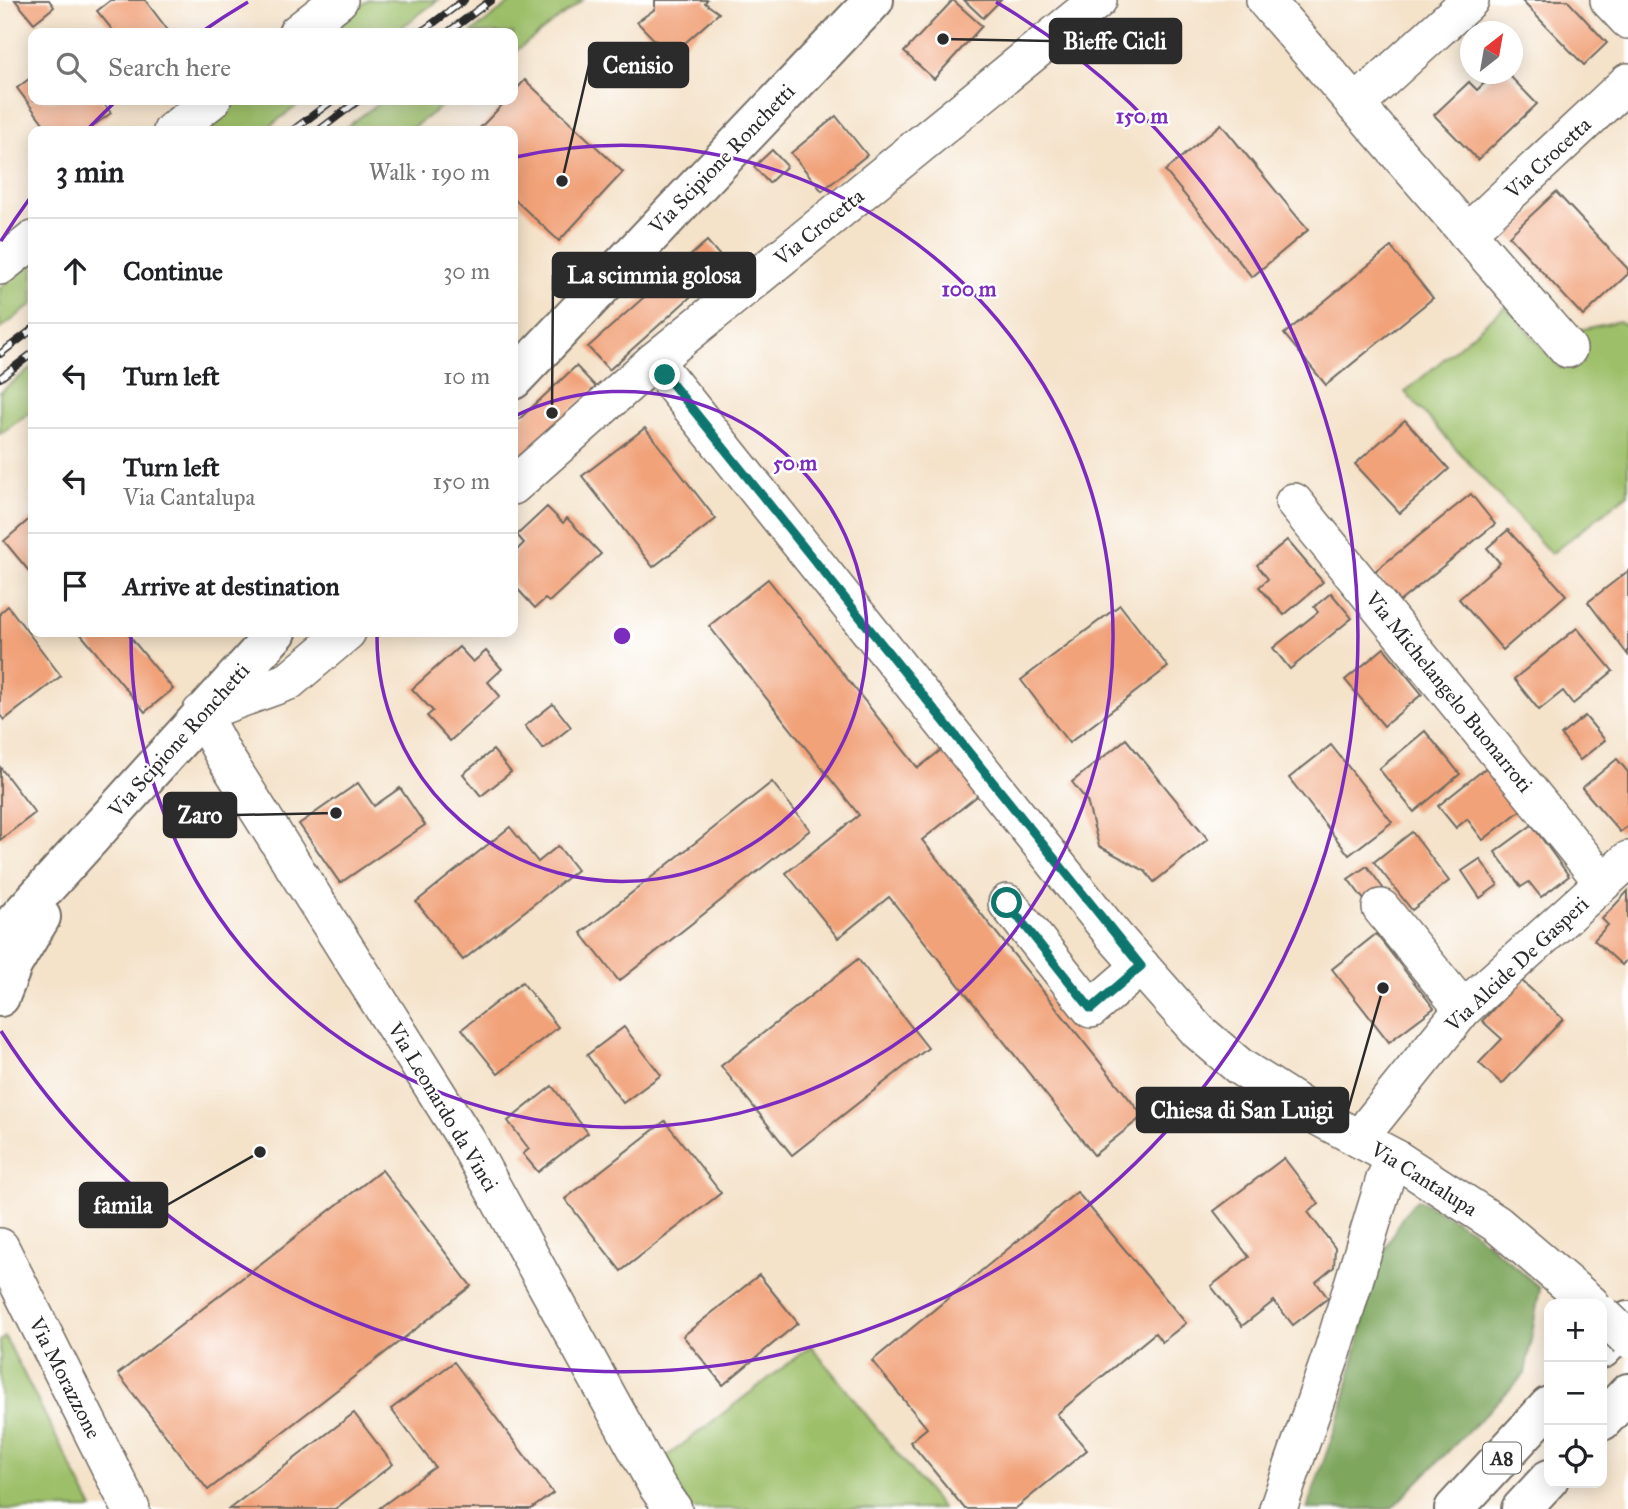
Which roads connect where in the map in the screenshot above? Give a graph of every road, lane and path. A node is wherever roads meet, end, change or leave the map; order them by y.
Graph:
1 (339, 0) edge
2 (1098, 0) edge
3 (1265, 0) edge
4 (1470, 0) edge
5 (1609, 0) edge
6 (880, 6) edge
7 (1628, 20) edge
8 (303, 28) edge
9 (1628, 82) edge
10 (206, 105) edge
11 (1355, 105) junction
12 (178, 126) edge
13 (1467, 233) junction
14 (28, 244) edge
15 (0, 266) edge
16 (1568, 349) dead end
17 (654, 361) junction
18 (518, 375) edge
19 (518, 482) edge
20 (1294, 502) dead end
21 (272, 637) edge
22 (341, 637) edge
23 (201, 713) junction
24 (82, 850) junction
25 (1616, 871) edge
26 (1007, 903) dead end
27 (1381, 908) dead end
28 (0, 938) edge
29 (1141, 966) junction
30 (0, 997) edge
31 (1463, 1009) junction
32 (1362, 1140) junction
33 (1395, 1158) junction
34 (0, 1247) edge
35 (1586, 1299) edge
36 (1607, 1319) edge
37 (1628, 1321) edge
38 (1628, 1339) edge
39 (1607, 1344) edge
40 (1628, 1393) edge
41 (1544, 1411) edge
42 (1607, 1416) edge
43 (1544, 1484) edge
44 (131, 1509) edge
45 (673, 1509) edge
46 (1278, 1509) edge
47 (1454, 1509) edge
48 (1521, 1509) edge

1 - 8 street
2 - 17 street, Via Crocetta
3 - 11 street
4 - 11 street
5 - 7 street
6 - 18 main road, Via Scipione Ronchetti
9 - 13 street, Via Crocetta
10 - 12 street
11 - 13 street
13 - 16 street
14 - 15 street
17 - 19 street, Via Crocetta
17 - 29 street, Via Cantalupa
20 - 25 street, Via Michelangelo Buonarroti
21 - 23 main road, Via Scipione Ronchetti
22 - 23 street
23 - 24 main road, Via Scipione Ronchetti
23 - 45 street, Via Leonardo da Vinci
24 - 28 main road, Via Scipione Ronchetti
24 - 30 main road, Via Scipione Ronchetti
25 - 31 street, Via Alcide De Gasperi
26 - 29 street
27 - 31 street
29 - 32 street, Via Cantalupa
31 - 32 street, Via Alcide De Gasperi
32 - 33 street, Via Cantalupa
33 - 35 street, Via Cantalupa
33 - 46 street
34 - 44 street, Via Morazzone
36 - 38 street, bridge
37 - 39 main road
40 - 42 main road
41 - 47 main road, A8
43 - 48 main road, A8

